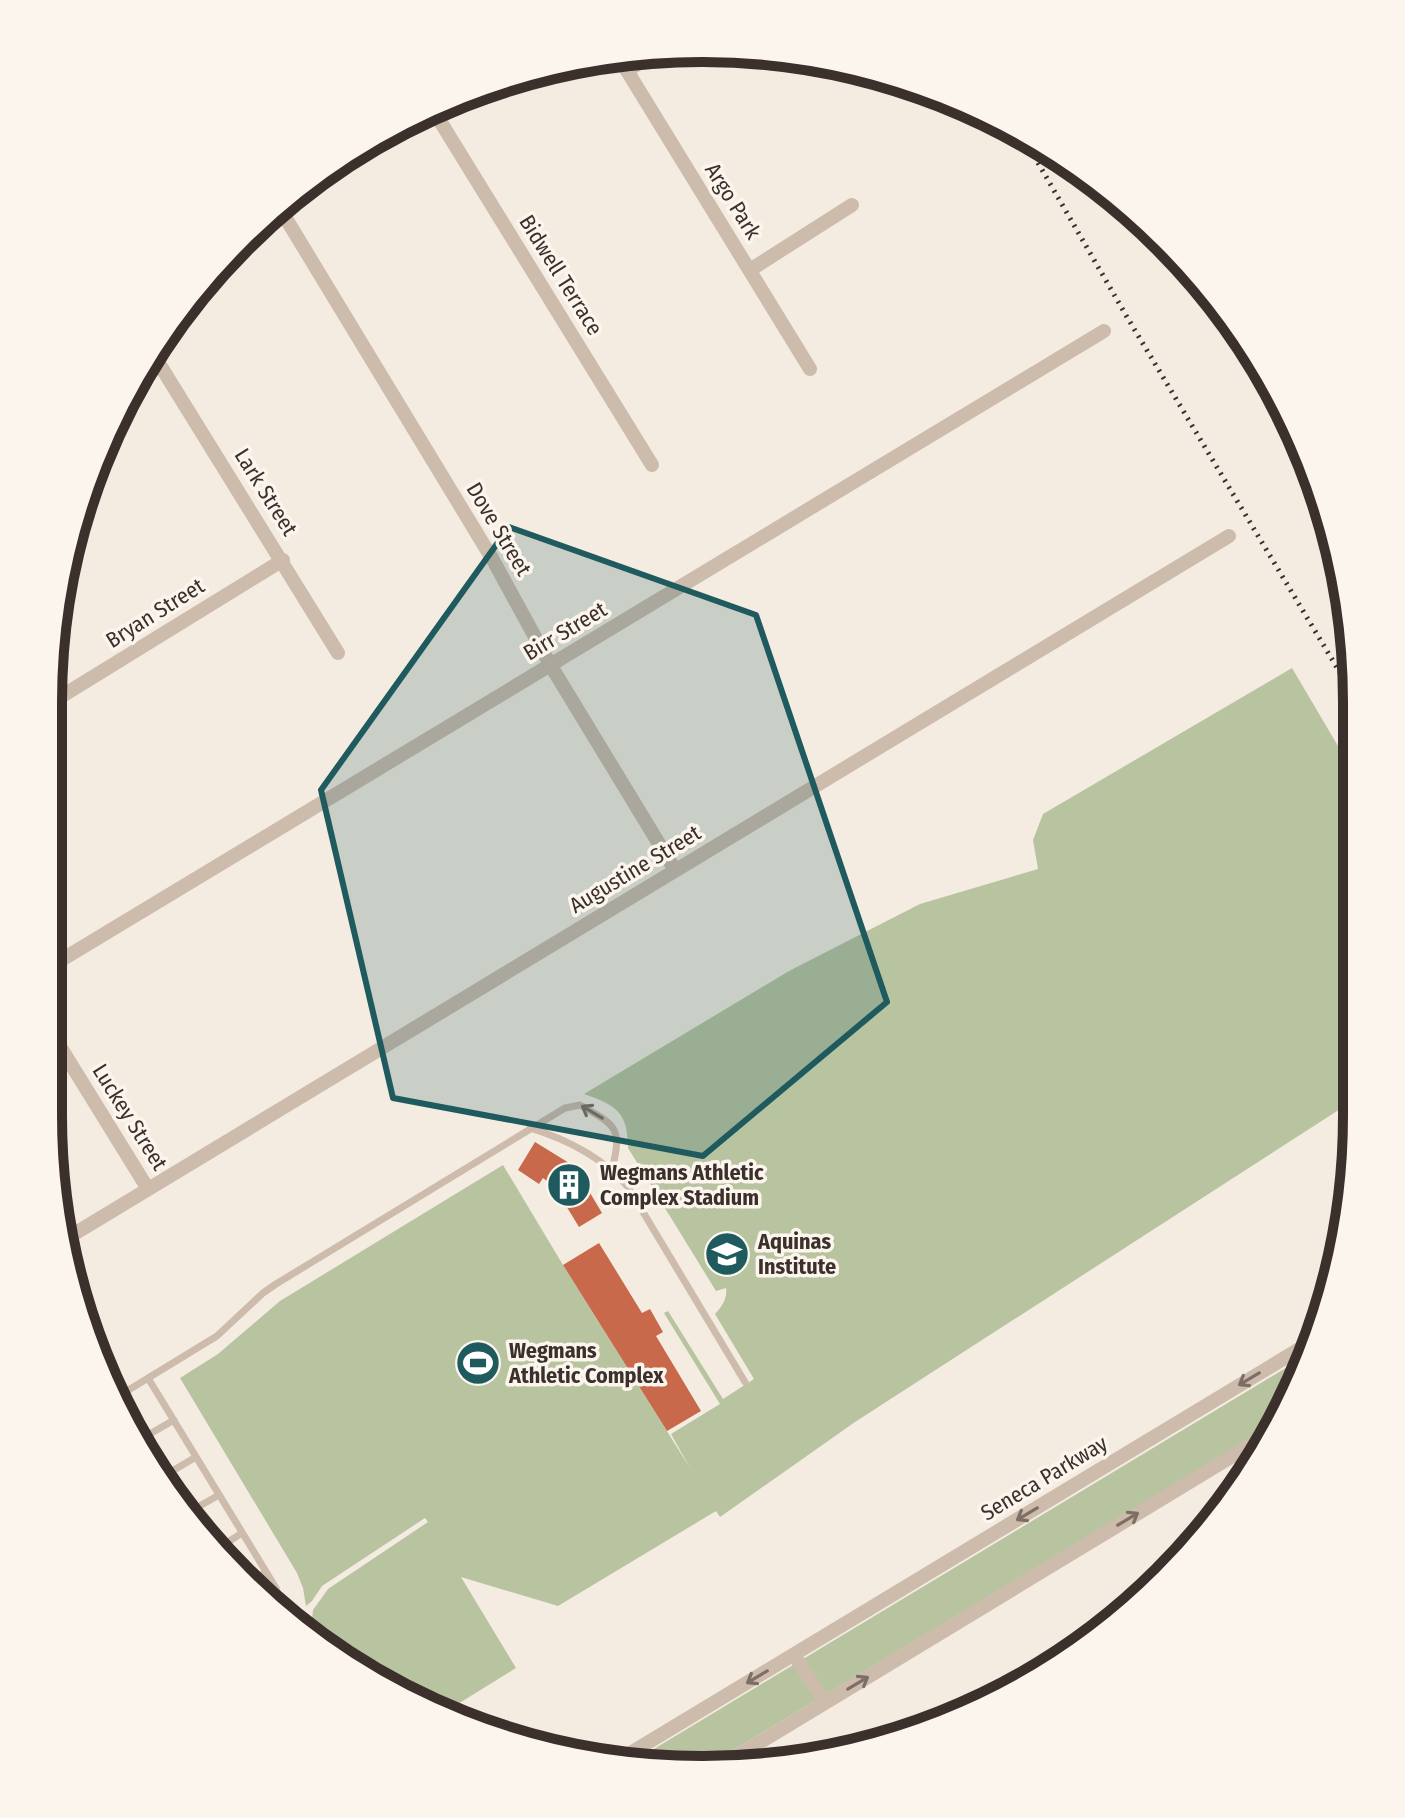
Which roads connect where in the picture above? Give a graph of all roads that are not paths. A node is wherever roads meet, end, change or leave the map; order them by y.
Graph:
1 (635, 65) edge
2 (624, 66) edge
3 (627, 71) junction
4 (439, 119) edge
5 (852, 205) dead end
6 (285, 217) edge
7 (750, 270) junction
8 (1104, 331) dead end
9 (160, 364) edge
10 (810, 369) dead end
11 (652, 465) dead end
12 (1229, 536) dead end
13 (283, 560) junction
14 (338, 653) dead end
15 (551, 666) junction
16 (62, 696) edge
17 (675, 870) junction
18 (62, 960) edge
19 (62, 1050) edge
20 (530, 1128) junction
21 (612, 1169) junction
22 (148, 1189) junction
23 (73, 1234) edge
24 (1298, 1350) edge
25 (148, 1378) junction
26 (745, 1382) dead end
27 (125, 1392) edge
28 (174, 1420) junction
29 (148, 1435) edge
30 (1252, 1445) edge
31 (196, 1457) junction
32 (171, 1472) edge
33 (219, 1495) junction
34 (196, 1508) edge
35 (242, 1533) junction
36 (226, 1543) edge
37 (266, 1572) junction
38 (259, 1577) edge
39 (278, 1595) edge
40 (794, 1655) junction
41 (825, 1703) junction
42 (632, 1752) edge
43 (739, 1755) edge

1 - 3 street
2 - 3 street, Argo Park
3 - 7 street, Argo Park
4 - 11 street, Bidwell Terrace
5 - 7 street
6 - 15 street, Dove Street
7 - 10 street, Argo Park
8 - 15 street, Birr Street
9 - 13 street, Lark Street
12 - 17 street, Augustine Street
13 - 14 street, Lark Street
13 - 16 street, Bryan Street
15 - 17 street, Dove Street
15 - 18 street, Birr Street
17 - 22 street, Augustine Street
19 - 22 street, Luckey Street
20 - 21 lane
21 -> 20 lane
20 - 25 lane
21 - 26 lane
22 - 23 street, Augustine Street
24 -> 40 street, Seneca Parkway
25 - 27 lane
25 - 28 lane
28 - 29 lane
28 - 31 lane
41 -> 30 street
31 - 32 lane
31 - 33 lane
33 - 34 lane
33 - 35 lane
35 - 36 lane
35 - 37 lane
37 - 38 lane
37 - 39 lane
40 - 41 street
40 -> 42 street, Seneca Parkway
41 - 43 street

